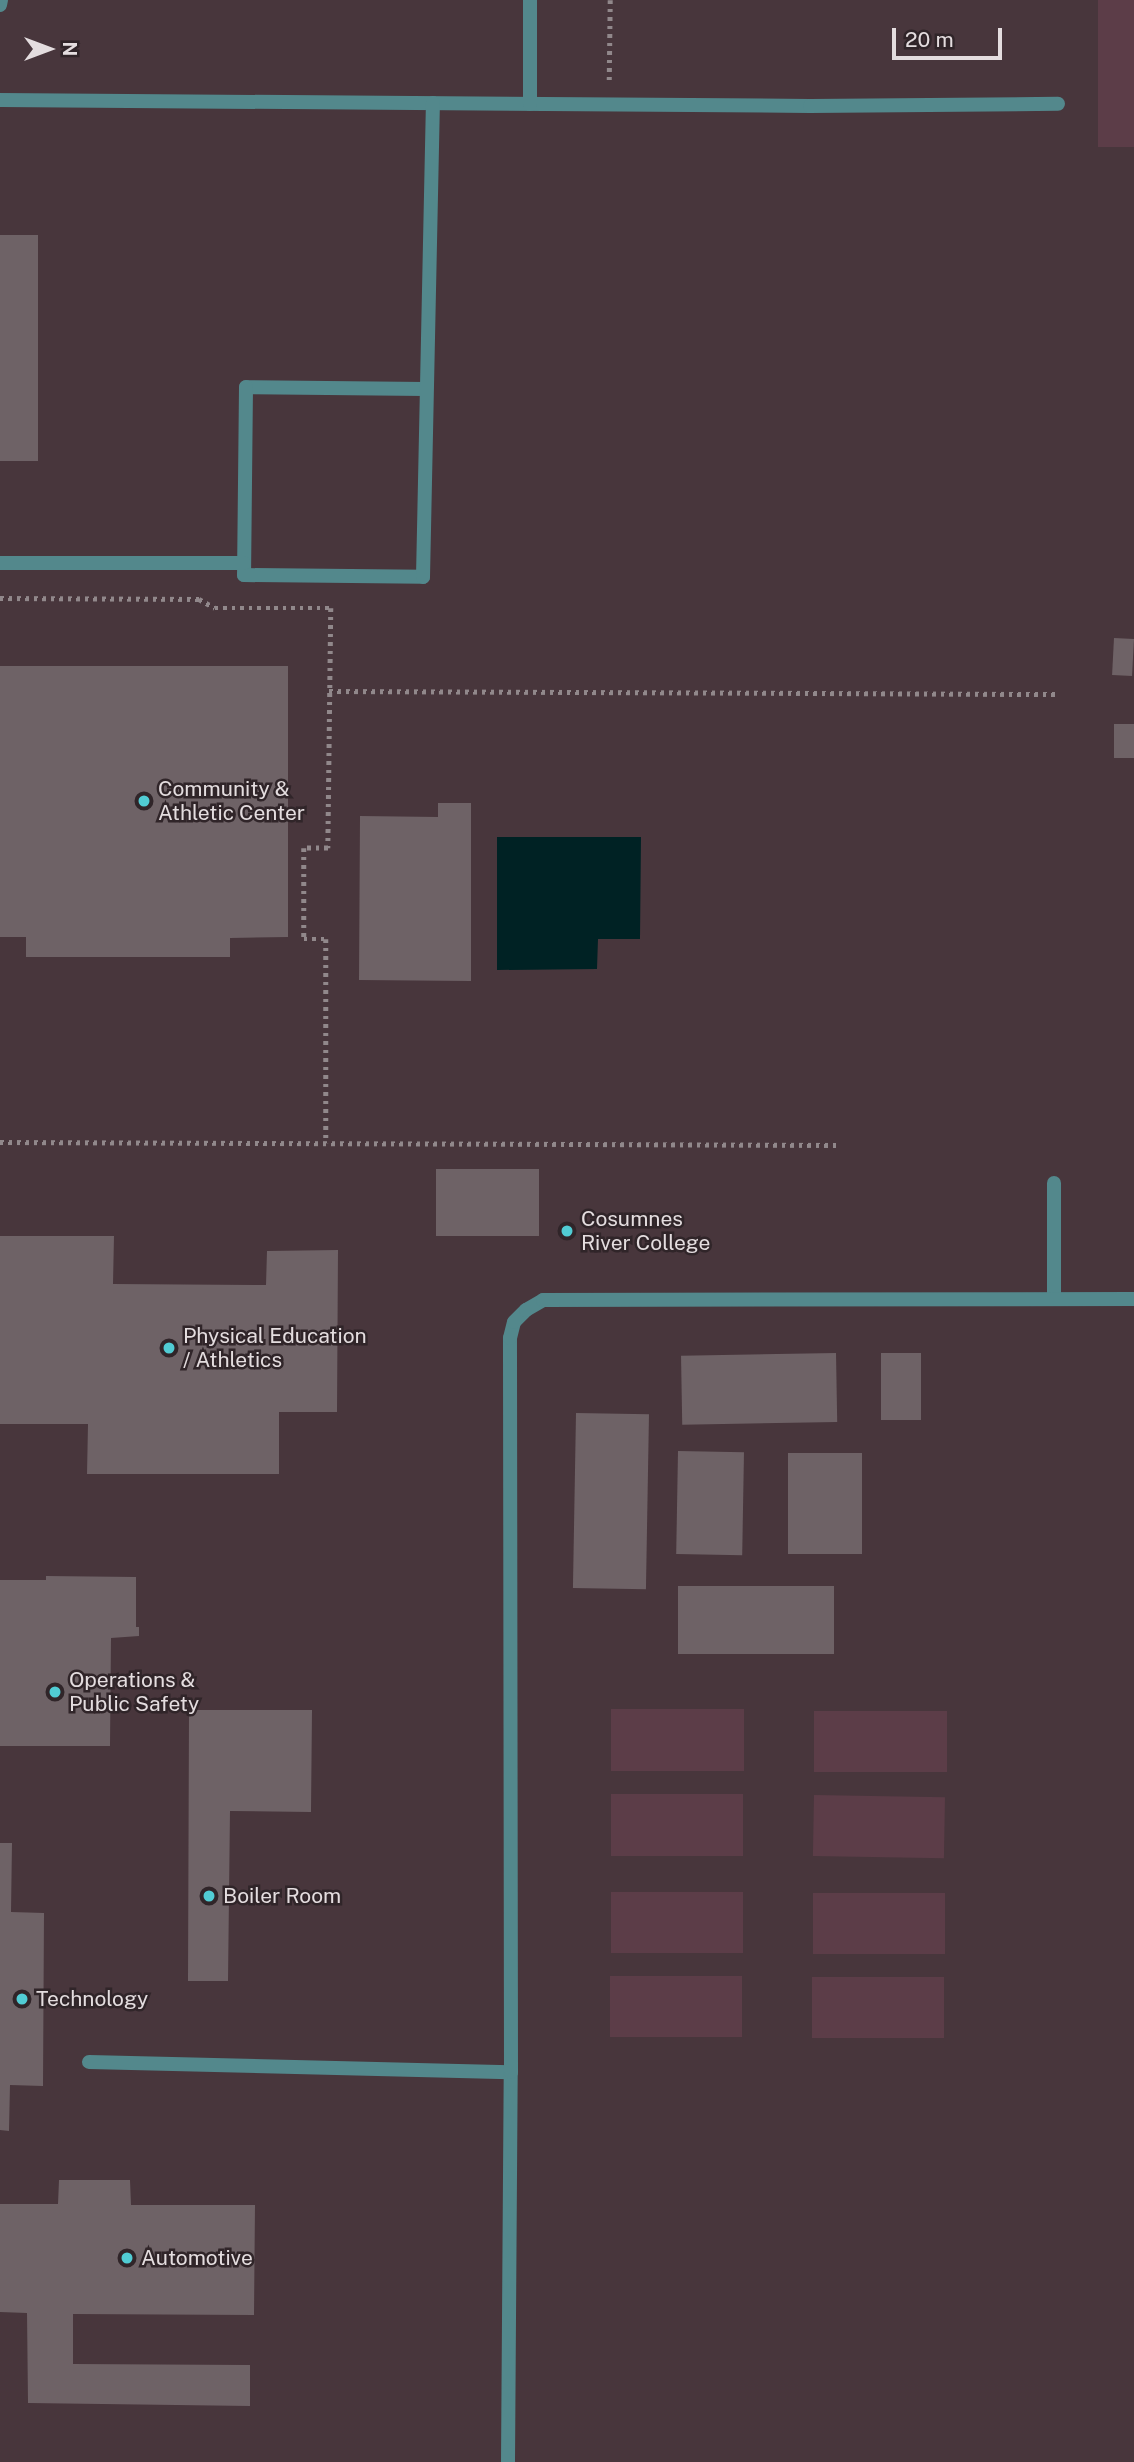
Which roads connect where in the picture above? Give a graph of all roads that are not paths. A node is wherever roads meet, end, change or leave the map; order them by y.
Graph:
1 (1, 0) edge
2 (530, 0) edge
3 (0, 5) edge
4 (0, 100) edge
5 (433, 103) junction
6 (530, 104) junction
7 (1058, 104) dead end
8 (425, 389) junction
9 (0, 563) edge
10 (244, 563) junction
11 (1054, 1183) dead end
12 (1054, 1299) junction
13 (1134, 1299) edge
14 (89, 2062) dead end
15 (511, 2072) junction
16 (508, 2462) edge

1 - 3 lane
2 - 6 lane
4 - 5 lane
5 - 6 lane
5 - 8 lane
6 - 7 lane
8 - 10 lane
8 - 10 lane
9 - 10 lane
11 - 12 lane
12 - 13 lane
12 - 15 lane
14 - 15 lane
15 - 16 lane

